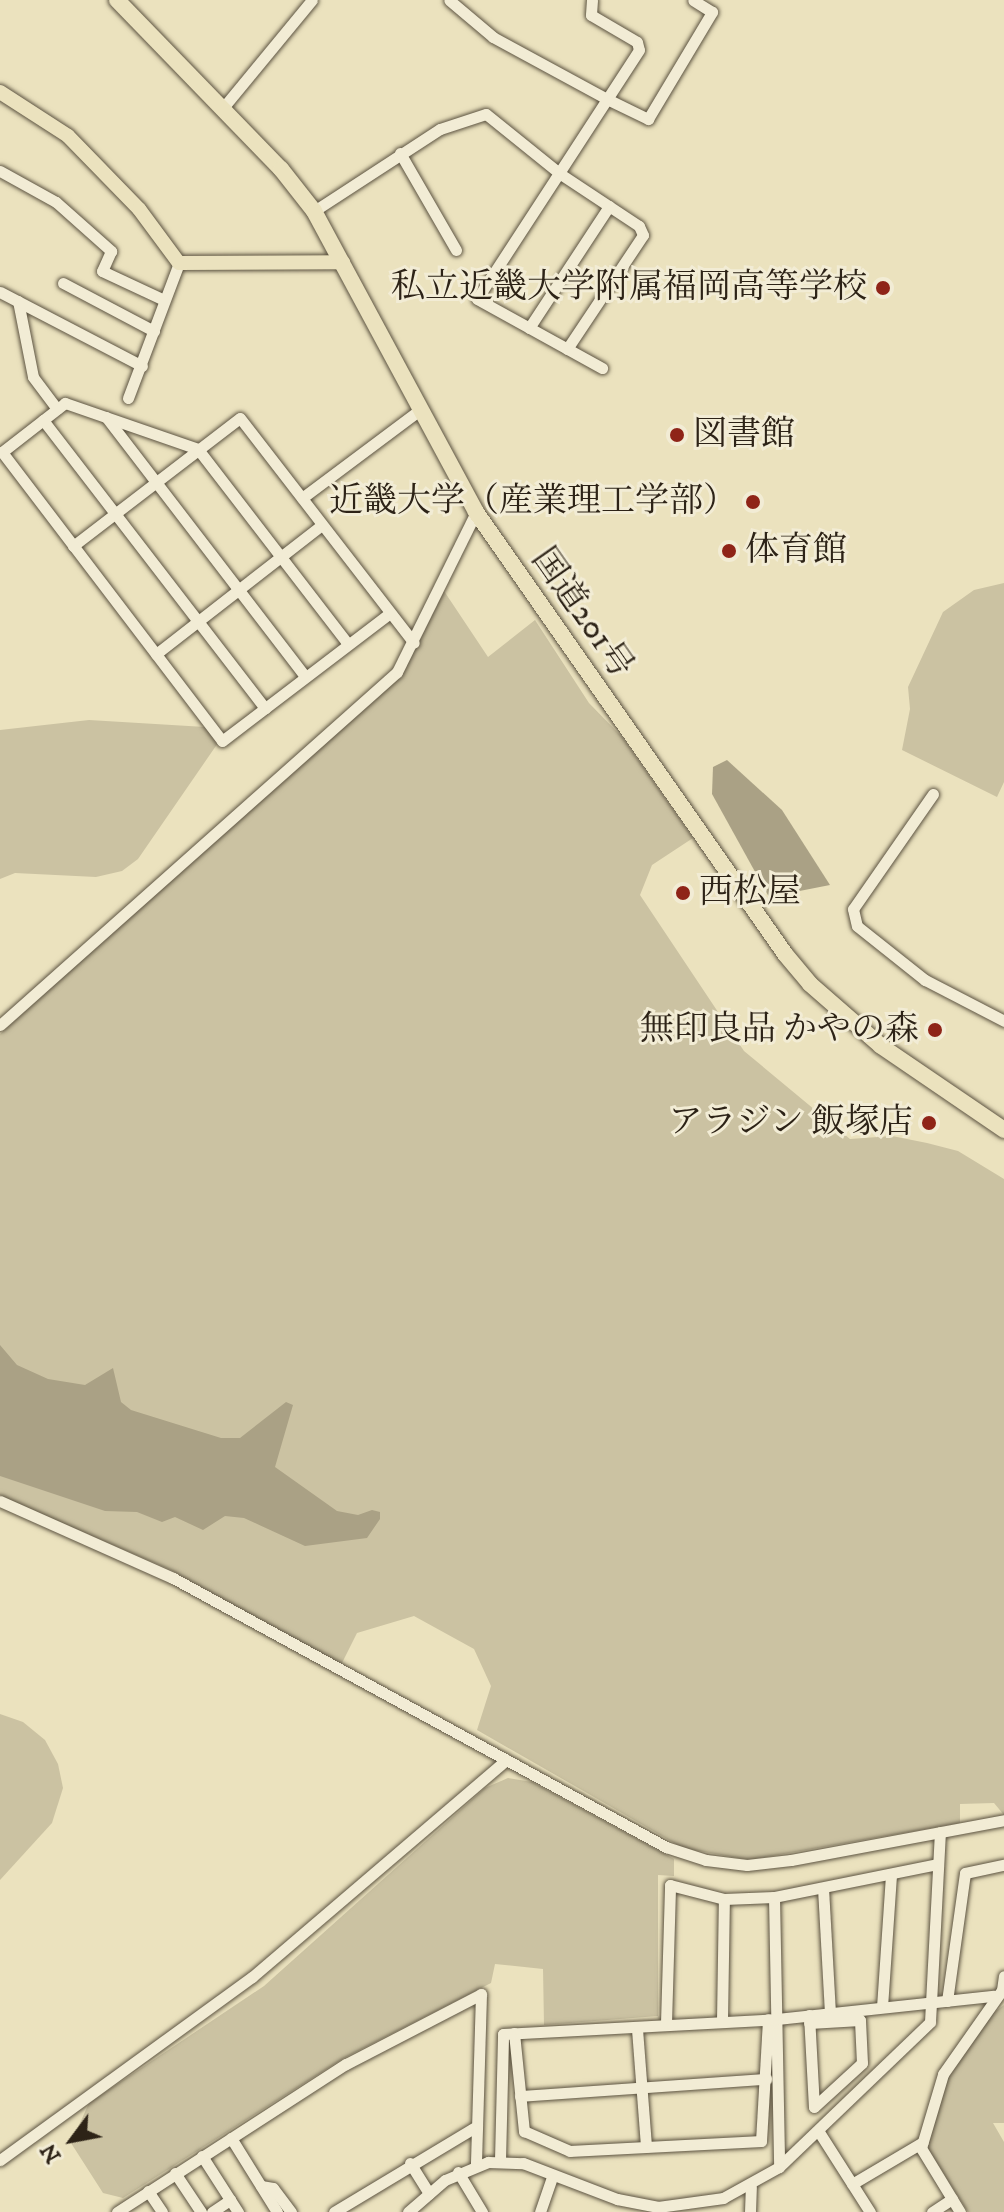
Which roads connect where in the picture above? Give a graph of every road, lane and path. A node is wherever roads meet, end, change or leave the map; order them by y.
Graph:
1 (117, 0) edge
2 (312, 0) edge
3 (449, 0) edge
4 (592, 0) edge
5 (693, 0) edge
6 (0, 92) edge
7 (607, 99) junction
8 (222, 109) junction
9 (400, 153) junction
10 (0, 171) edge
11 (559, 173) junction
12 (609, 206) junction
13 (314, 211) junction
14 (456, 250) dead end
15 (343, 262) junction
16 (179, 263) junction
17 (63, 283) dead end
18 (0, 292) edge
19 (164, 300) junction
20 (18, 301) junction
21 (529, 328) junction
22 (154, 331) junction
23 (567, 349) junction
24 (142, 366) junction
25 (602, 368) dead end
26 (128, 398) dead end
27 (57, 409) junction
28 (421, 409) junction
29 (105, 416) junction
30 (43, 420) junction
31 (198, 449) junction
32 (156, 482) junction
33 (302, 498) junction
34 (476, 512) junction
35 (114, 514) junction
36 (322, 525) junction
37 (73, 546) junction
38 (281, 557) junction
39 (239, 589) junction
40 (390, 613) junction
41 (198, 621) junction
42 (414, 643) junction
43 (348, 644) junction
44 (156, 654) junction
45 (305, 676) junction
46 (265, 708) junction
47 (933, 794) dead end
48 (1004, 1021) edge
49 (0, 1025) edge
50 (1004, 1130) edge
51 (0, 1501) edge
52 (506, 1760) junction
53 (1004, 1820) edge
54 (940, 1832) junction
55 (938, 1864) junction
56 (1004, 1865) edge
57 (891, 1874) junction
58 (823, 1888) junction
59 (774, 1897) junction
60 (724, 1899) junction
61 (1004, 1976) edge
62 (994, 1996) junction
63 (941, 2001) junction
64 (882, 2007) junction
65 (830, 2013) junction
66 (772, 2019) junction
67 (809, 2019) junction
68 (722, 2021) junction
69 (666, 2023) junction
70 (637, 2029) junction
71 (514, 2033) junction
72 (766, 2079) junction
73 (641, 2087) junction
74 (520, 2096) junction
75 (474, 2128) junction
76 (819, 2132) junction
77 (231, 2138) junction
78 (923, 2142) junction
79 (646, 2147) junction
80 (202, 2156) junction
81 (0, 2160) edge
82 (500, 2160) junction
83 (410, 2163) junction
84 (476, 2164) junction
85 (779, 2167) junction
86 (458, 2172) junction
87 (175, 2173) junction
88 (553, 2175) junction
89 (852, 2184) junction
90 (261, 2186) junction
91 (751, 2187) junction
92 (148, 2191) junction
93 (429, 2194) junction
94 (617, 2199) junction
95 (952, 2199) junction
96 (230, 2200) junction
97 (420, 2208) edge
98 (117, 2212) edge
99 (162, 2212) edge
100 (201, 2212) edge
101 (212, 2212) edge
102 (238, 2212) edge
103 (277, 2212) edge
104 (291, 2212) edge
105 (334, 2212) edge
106 (408, 2212) edge
107 (482, 2212) edge
108 (540, 2212) edge
109 (616, 2212) edge
110 (750, 2212) edge
111 (870, 2212) edge
112 (932, 2212) edge
113 (960, 2212) edge

1 - 8 highway, 国道201号
2 - 8 street
3 - 7 street
4 - 7 street
5 - 7 street
6 - 16 main road
7 - 11 street
8 - 13 highway, 国道201号
9 - 11 street
9 - 13 street
9 - 14 street
10 - 19 street
11 - 12 street
11 - 21 street
12 - 21 street
12 - 23 street
13 - 15 highway, 国道201号
15 - 16 main road
15 - 28 highway, 国道201号
16 - 19 street
17 - 22 street
18 - 20 street
19 - 22 street
20 - 24 street
20 - 27 street
21 - 23 street
22 - 24 street
23 - 25 street
24 - 26 street
27 - 29 street
27 - 30 street
28 - 33 street
28 - 34 highway, 国道201号
29 - 31 street
29 - 32 street
30 - 35 street
30 - 37 street
31 - 32 street
31 - 33 street
31 - 38 street
32 - 35 street
32 - 39 street
33 - 36 street
34 - 42 street
34 - 50 highway, 国道201号
35 - 37 street
35 - 41 street
36 - 38 street
36 - 40 street
37 - 44 street
38 - 39 street
38 - 43 street
39 - 41 street
39 - 45 street
40 - 42 street
40 - 43 street
41 - 44 street
41 - 46 street
42 - 49 street
43 - 45 street
44 - 46 street
45 - 46 street
47 - 48 street
51 - 52 street
52 - 54 street
52 - 81 street
53 - 54 street
54 - 55 street
55 - 57 street
55 - 63 street
56 - 63 street
57 - 58 street
57 - 64 street
58 - 59 street
58 - 65 street
59 - 60 street
59 - 66 street
60 - 68 street
60 - 69 street
61 - 62 street
62 - 63 street
62 - 78 street
63 - 64 street
63 - 76 street
64 - 65 street
65 - 67 street
66 - 67 street
66 - 68 street
66 - 72 street
66 - 85 street
67 - 67 street
68 - 69 street
69 - 70 street
70 - 71 street
70 - 73 street
71 - 74 street
71 - 82 street
72 - 73 street
72 - 79 street
73 - 74 street
73 - 79 street
74 - 79 street
75 - 77 street
75 - 83 street
75 - 84 street
76 - 85 street
76 - 89 street
77 - 80 street
77 - 90 street
78 - 89 street
78 - 95 street
80 - 87 street
80 - 96 street
82 - 84 street
82 - 88 street
83 - 93 street
83 - 105 street
84 - 86 street
85 - 91 street
86 - 93 street
86 - 107 street
87 - 92 street
87 - 100 street
88 - 94 street
88 - 108 street
89 - 111 street
90 - 103 street
90 - 104 street
91 - 94 street
91 - 110 street
92 - 98 street
92 - 99 street
93 - 97 street
94 - 109 street
95 - 112 street
95 - 113 street
96 - 101 street
96 - 102 street
97 - 106 street

